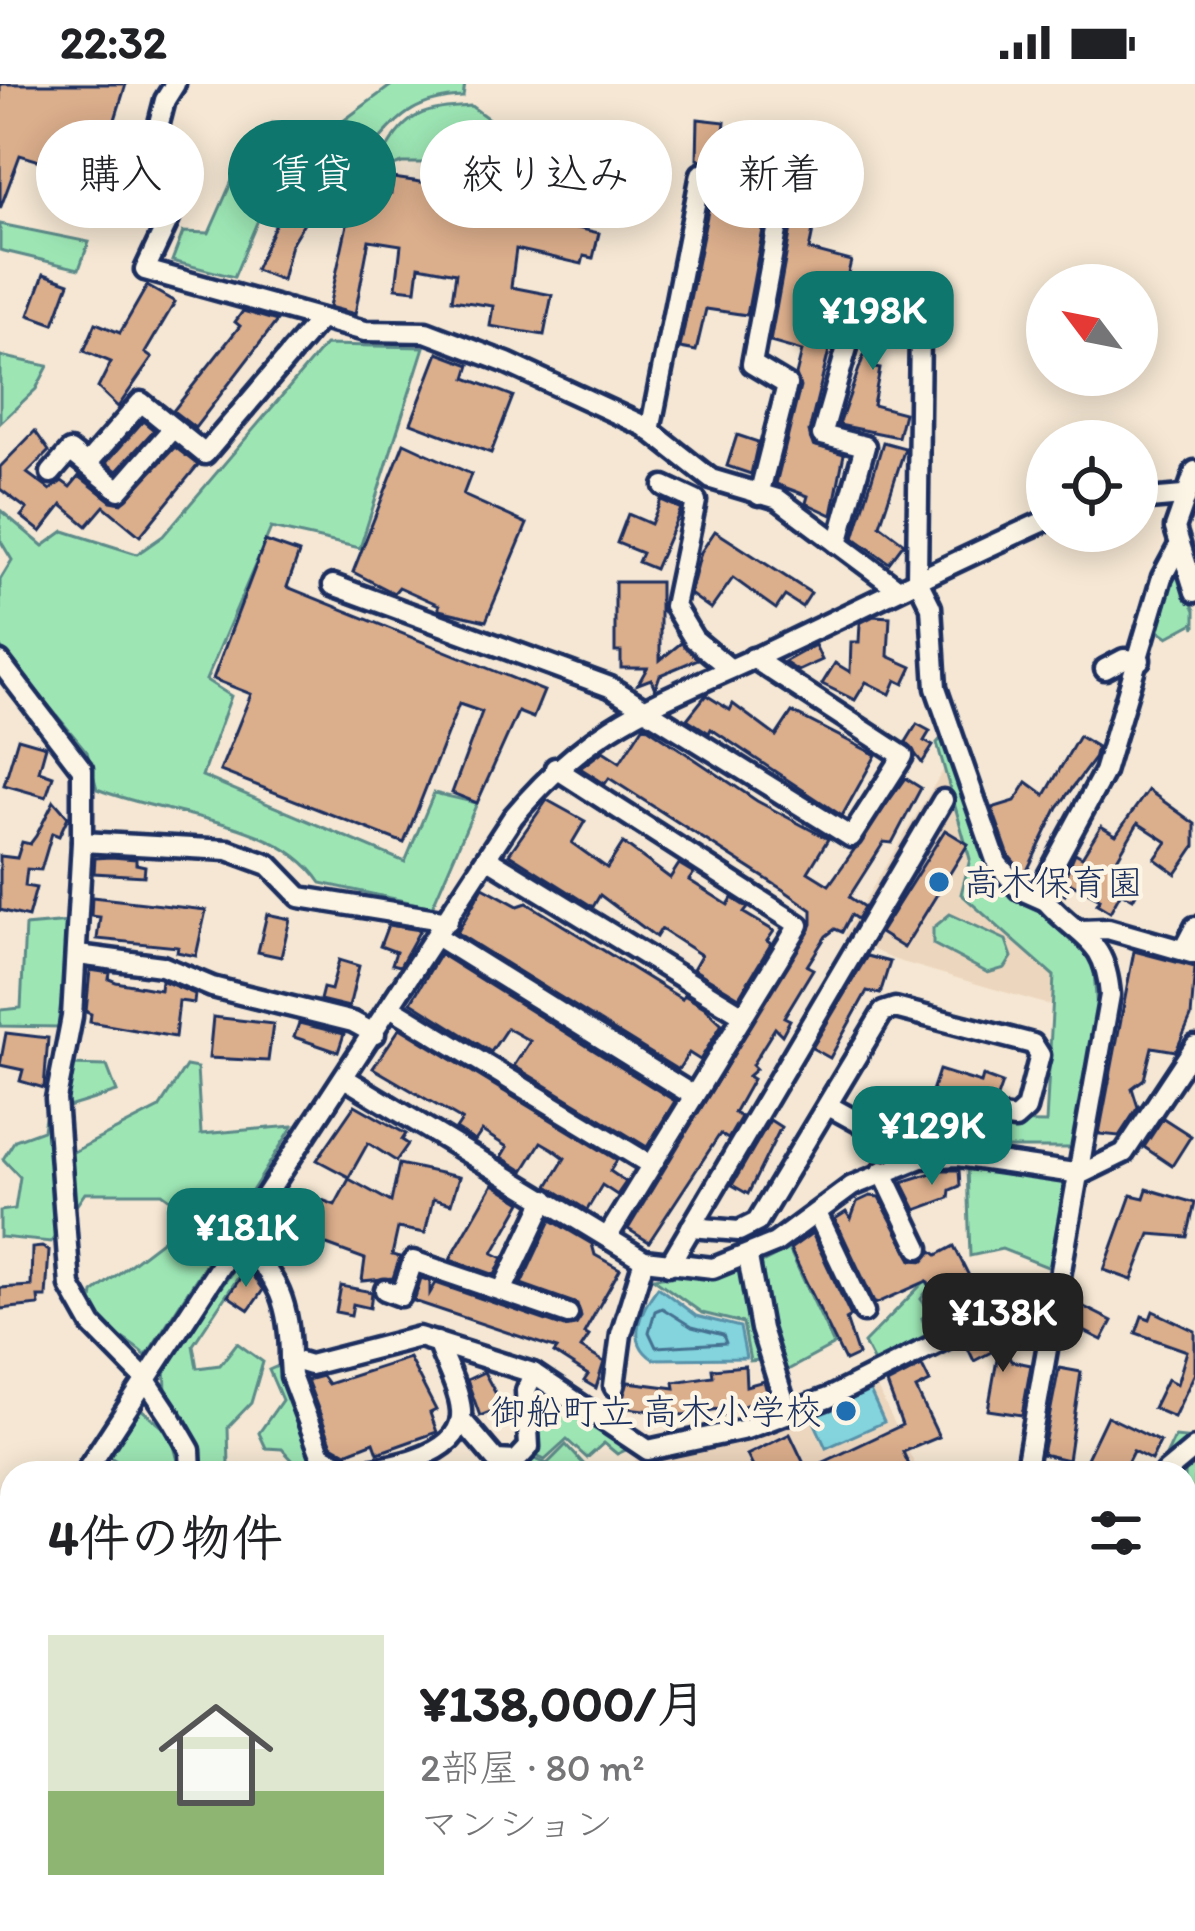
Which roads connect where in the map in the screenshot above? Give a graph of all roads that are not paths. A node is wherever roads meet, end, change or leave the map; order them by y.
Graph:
1 (175, 84) edge
2 (860, 302) dead end
3 (320, 319) junction
4 (920, 327) dead end
5 (173, 428) junction
6 (650, 431) junction
7 (88, 464) junction
8 (1195, 471) edge
9 (51, 473) dead end
10 (664, 486) dead end
11 (759, 495) junction
12 (1183, 496) junction
13 (1158, 498) edge
14 (1026, 530) edge
15 (838, 544) junction
16 (1178, 549) junction
17 (917, 579) junction
18 (333, 585) dead end
19 (897, 588) junction
20 (1195, 592) edge
21 (753, 658) junction
22 (1140, 661) junction
23 (0, 662) edge
24 (729, 668) junction
25 (1105, 669) dead end
26 (645, 706) junction
27 (555, 768) junction
28 (943, 800) dead end
29 (82, 842) junction
30 (488, 858) junction
31 (1046, 901) junction
32 (1195, 927) edge
33 (443, 929) junction
34 (1081, 930) junction
35 (1189, 952) edge
36 (78, 956) junction
37 (392, 1008) junction
38 (743, 1015) junction
39 (375, 1034) junction
40 (1195, 1046) edge
41 (346, 1079) junction
42 (694, 1096) junction
43 (826, 1106) junction
44 (651, 1165) junction
45 (882, 1171) junction
46 (1081, 1174) junction
47 (546, 1199) junction
48 (818, 1215) junction
49 (691, 1227) junction
50 (608, 1236) junction
51 (238, 1240) junction
52 (919, 1248) dead end
53 (748, 1257) junction
54 (644, 1260) junction
55 (669, 1265) junction
56 (386, 1290) dead end
57 (502, 1291) junction
58 (864, 1312) dead end
59 (568, 1314) dead end
60 (1049, 1328) junction
61 (437, 1342) junction
62 (290, 1359) junction
63 (532, 1373) junction
64 (146, 1380) junction
65 (614, 1386) dead end
66 (788, 1413) junction
67 (461, 1419) junction
68 (93, 1461) edge
69 (190, 1461) edge
70 (328, 1461) edge
71 (405, 1461) edge
72 (1027, 1461) edge

1 - 3 street
2 - 15 street
3 - 5 street
3 - 6 street
4 - 17 street
5 - 7 street
5 - 7 street
6 - 11 street
6 - 11 street
7 - 9 street
8 - 12 street
10 - 24 street
11 - 15 street
12 - 13 street
12 - 16 street
14 - 17 street
15 - 19 street
16 - 20 street
16 - 22 street
17 - 19 street
17 - 31 street
18 - 26 street
19 - 21 street
21 - 24 street
21 - 26 street
22 - 25 street
22 - 31 street
23 - 29 street
24 - 26 street
26 - 27 street
27 - 30 street
27 - 38 street
28 - 49 street
29 - 33 street
29 - 36 street
30 - 33 street
30 - 38 street
31 - 34 street
32 - 35 street
33 - 37 street
33 - 42 street
34 - 35 street
34 - 46 street
36 - 39 street
36 - 64 street
37 - 39 street
37 - 44 street
38 - 42 street
39 - 41 street
40 - 46 street
41 - 47 street
41 - 51 street
42 - 44 street
43 - 43 street
43 - 49 street
44 - 50 street
45 - 46 street
45 - 48 street
45 - 52 street
46 - 60 street
47 - 50 street
47 - 57 street
48 - 53 street
48 - 58 street
49 - 55 street
50 - 54 street
51 - 62 street
51 - 64 street
53 - 55 street
53 - 66 street
54 - 55 street
54 - 65 street
56 - 57 street
57 - 59 street
60 - 66 street
60 - 72 street
61 - 62 street
61 - 63 street
61 - 67 street
62 - 70 street
63 - 66 street
63 - 67 street
64 - 68 street
64 - 69 street
67 - 71 street

